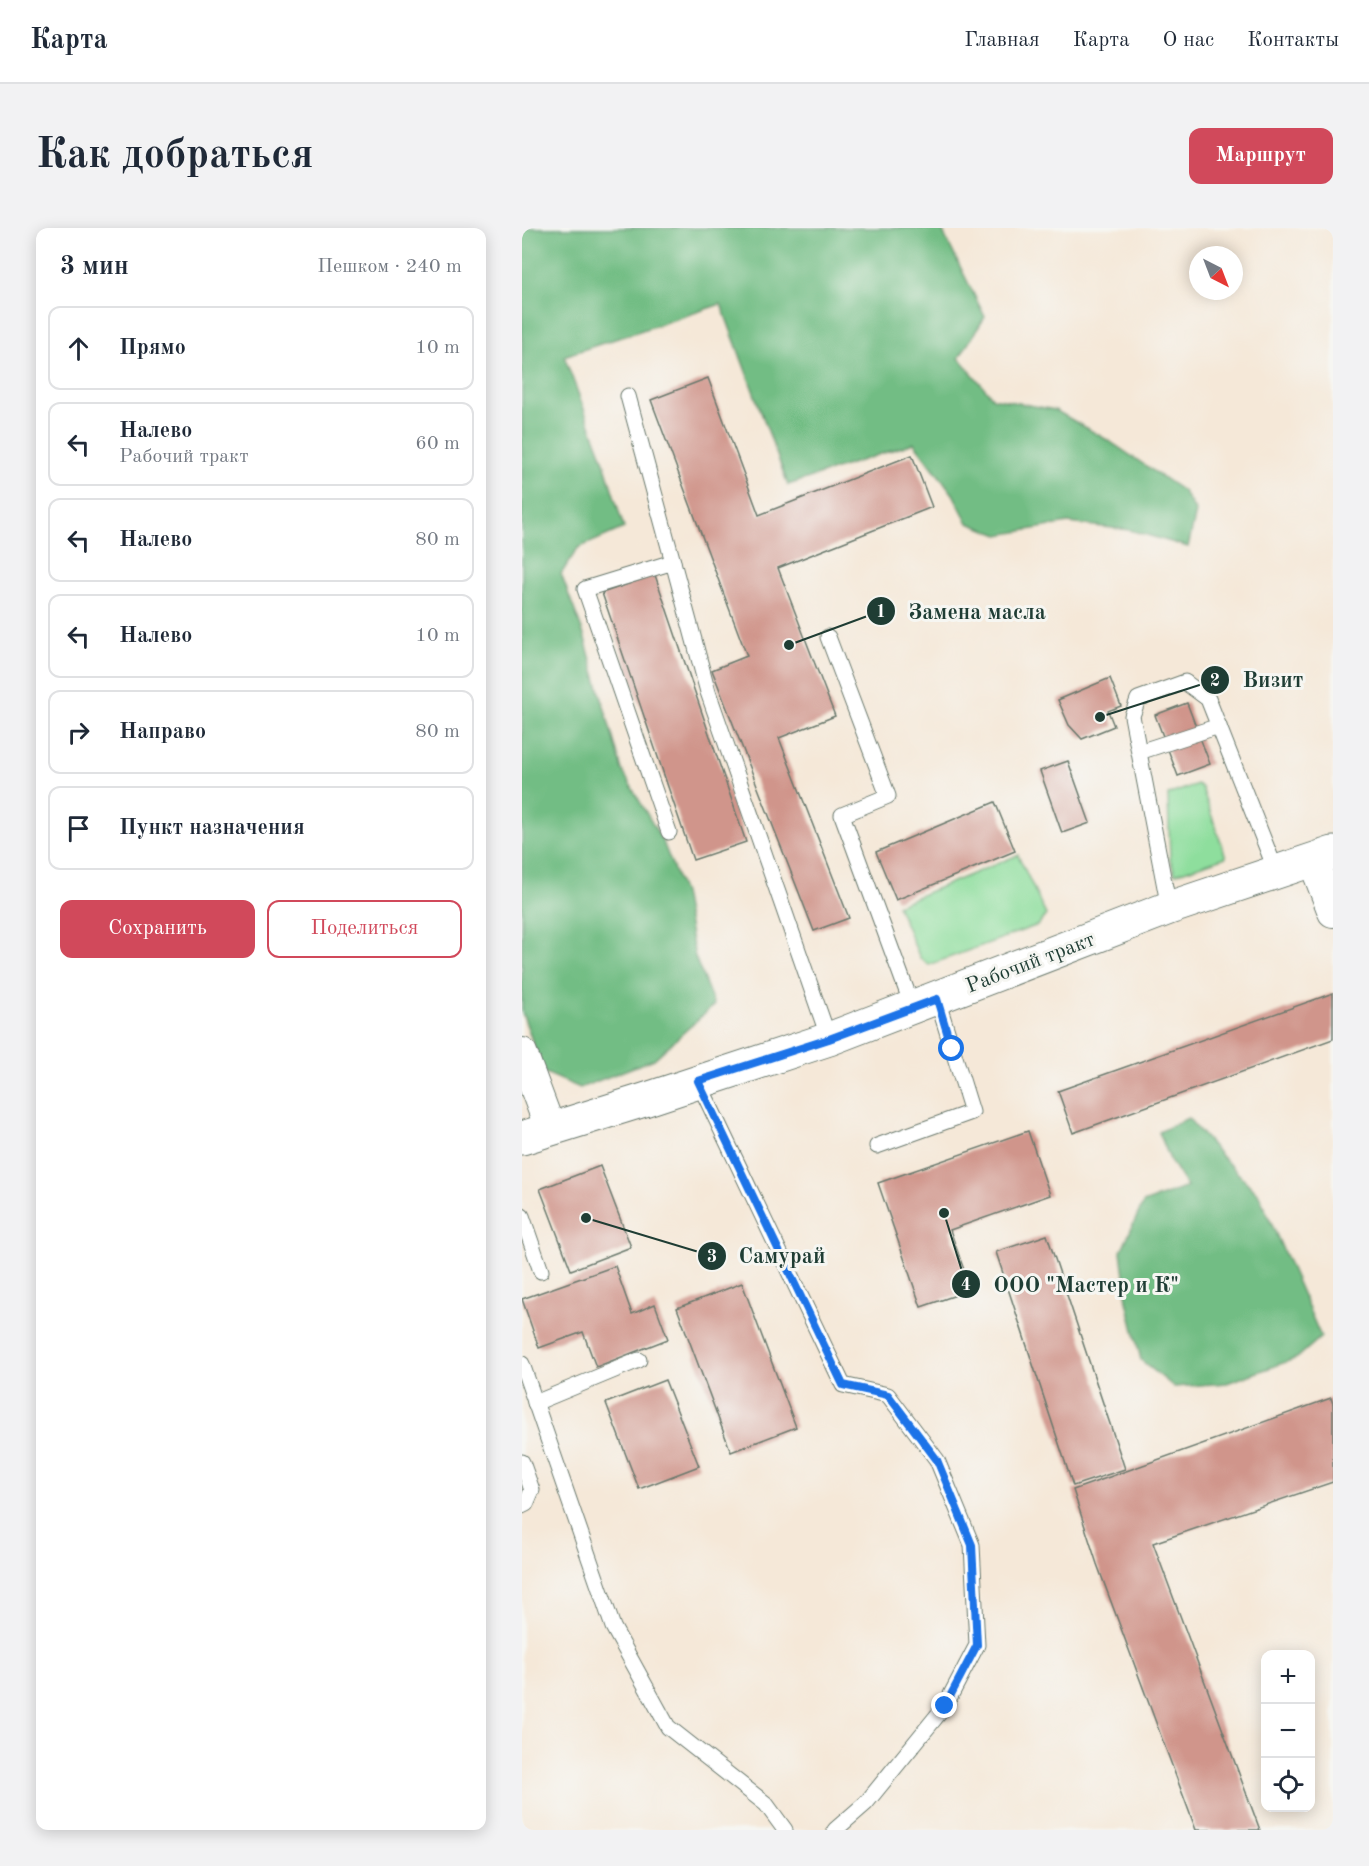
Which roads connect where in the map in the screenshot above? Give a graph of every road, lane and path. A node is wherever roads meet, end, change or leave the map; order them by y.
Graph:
1 (628, 396) dead end
2 (673, 562) junction
3 (828, 637) dead end
4 (1219, 726) junction
5 (1139, 752) junction
6 (669, 832) dead end
7 (1323, 857) edge
8 (1276, 871) junction
9 (1169, 908) junction
10 (1333, 912) edge
11 (925, 1004) junction
12 (829, 1039) junction
13 (522, 1053) edge
14 (698, 1081) junction
15 (536, 1133) edge
16 (877, 1146) dead end
17 (522, 1216) edge
18 (541, 1271) dead end
19 (639, 1360) dead end
20 (522, 1364) edge
21 (535, 1403) junction
22 (522, 1462) edge
23 (522, 1506) edge
24 (785, 1830) edge
25 (835, 1830) edge

1 - 2 lane
2 - 6 lane
2 - 12 lane
3 - 11 lane
4 - 5 lane
4 - 5 lane
4 - 8 lane
5 - 9 lane
7 - 8 street, Рабочий тракт
7 - 10 street
8 - 9 street, Рабочий тракт
9 - 11 street, Рабочий тракт
11 - 12 street, Рабочий тракт
11 - 16 lane
12 - 14 street, Рабочий тракт
13 - 15 street
14 - 15 street, Рабочий тракт
14 - 25 lane
17 - 18 lane
19 - 21 lane
20 - 21 lane
21 - 24 lane
22 - 23 lane

